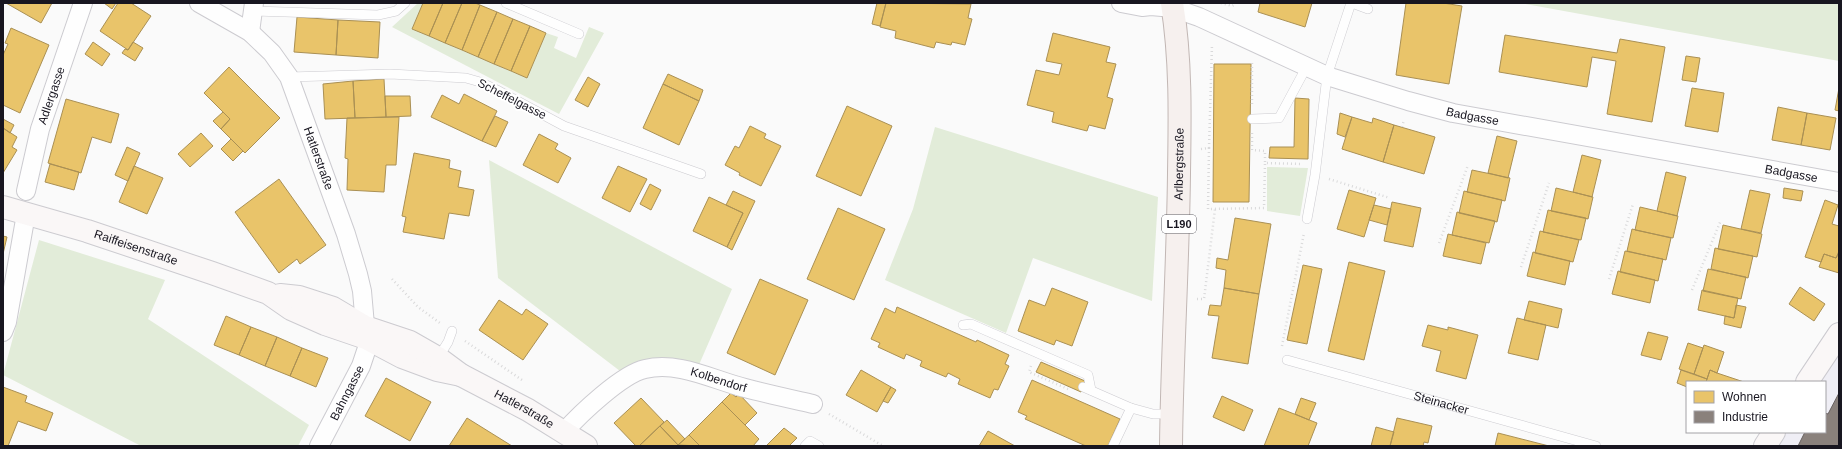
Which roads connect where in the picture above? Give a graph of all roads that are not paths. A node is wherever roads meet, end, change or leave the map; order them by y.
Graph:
1 (83, 3) edge
2 (199, 3) edge
3 (405, 3) edge
4 (506, 3) edge
5 (1121, 3) edge
6 (1352, 3) edge
7 (1172, 6) edge
8 (254, 7) edge
9 (1368, 9) dead end
10 (250, 32) junction
11 (579, 34) dead end
12 (1307, 66) junction
13 (1327, 76) junction
14 (289, 77) junction
15 (1252, 119) road end
16 (701, 174) dead end
17 (1839, 182) edge
18 (26, 191) dead end
19 (3, 207) edge
20 (26, 214) junction
21 (1307, 219) road end
22 (963, 325) dead end
23 (452, 331) road end
24 (3, 332) edge
25 (366, 332) junction
26 (1839, 334) edge
27 (438, 358) junction
28 (1287, 360) road end
29 (461, 376) junction
30 (1808, 381) edge
31 (813, 404) road end
32 (1131, 408) junction
33 (1171, 414) junction
34 (564, 432) junction
35 (1773, 433) edge
36 (319, 446) edge
37 (586, 446) edge
38 (805, 446) edge
39 (819, 446) edge
40 (1114, 446) edge
41 (1171, 446) edge
42 (1596, 446) edge
43 (1765, 446) edge

1 - 18 street, Adlergasse
2 - 10 street, Hatlerstraße
3 - 8 lane
4 - 11 lane
5 - 7 street, Badgasse
6 - 9 lane
6 - 13 lane
7 - 12 street, Badgasse
7 - 33 main road, Arlbergstraße / L190
8 - 10 street
10 - 14 street, Hatlerstraße
12 - 13 street, Badgasse
12 - 15 lane
13 - 17 street, Badgasse
13 - 21 lane
14 - 16 lane, Scheffelgasse
14 - 25 street, Hatlerstraße
19 - 20 street, Raiffeisenstraße
20 - 24 street
20 - 25 street, Raiffeisenstraße
22 - 32 lane
23 - 27 lane
25 - 27 street, Hatlerstraße
25 - 29 street, Hatlerstraße
25 - 36 street, Bahngasse
26 - 30 street
27 - 29 street, Hatlerstraße
28 - 42 lane, Steinacker
29 - 34 street, Hatlerstraße
31 - 34 street, Kolbendorf
32 - 33 lane
32 - 40 lane
33 - 41 main road, Arlbergstraße / L190
34 - 37 street, Hatlerstraße
35 - 43 street
38 - 39 lane

